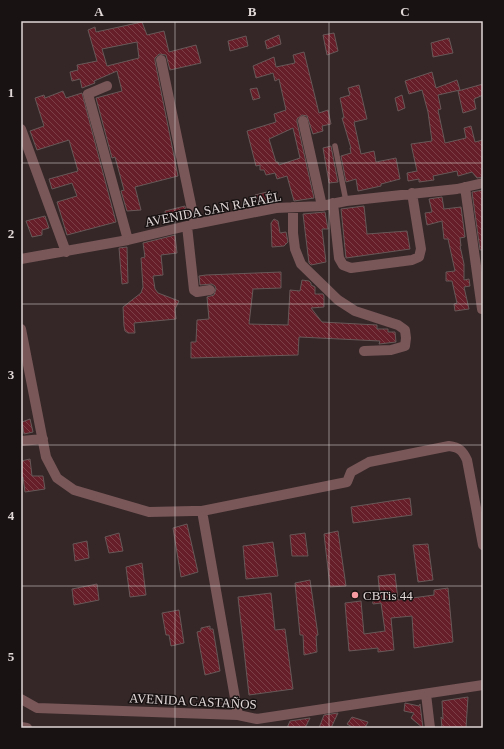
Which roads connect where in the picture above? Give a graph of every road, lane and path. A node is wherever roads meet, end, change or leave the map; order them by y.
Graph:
1 (161, 60) dead end
2 (107, 86) dead end
3 (303, 121) dead end
4 (21, 129) edge
5 (335, 146) dead end
6 (483, 183) edge
7 (465, 188) junction
8 (412, 193) junction
9 (346, 201) junction
10 (334, 203) junction
11 (322, 206) junction
12 (293, 207) junction
13 (191, 225) junction
14 (128, 240) junction
15 (66, 252) junction
16 (21, 259) edge
17 (210, 290) dead end
18 (482, 309) edge
19 (21, 329) edge
20 (364, 351) dead end
21 (43, 439) junction
22 (21, 441) edge
23 (202, 511) junction
24 (483, 545) edge
25 (483, 685) edge
26 (426, 694) junction
27 (21, 699) edge
28 (238, 715) junction
29 (255, 723) edge
30 (21, 727) edge
31 (26, 728) edge
32 (430, 728) edge

1 - 13 street
2 - 14 street
3 - 11 street
4 - 15 street
5 - 9 lane
6 - 7 street, AVENIDA SAN RAFAÉL
7 - 8 street, AVENIDA SAN RAFAÉL
7 - 18 street
8 - 9 street, AVENIDA SAN RAFAÉL
8 - 10 street
9 - 10 street, AVENIDA SAN RAFAÉL
10 - 11 street, AVENIDA SAN RAFAÉL
11 - 12 street, AVENIDA SAN RAFAÉL
12 - 13 street, AVENIDA SAN RAFAÉL
12 - 20 street
13 - 14 street, AVENIDA SAN RAFAÉL
13 - 17 street
14 - 15 street, AVENIDA SAN RAFAÉL
15 - 16 street, AVENIDA SAN RAFAÉL
19 - 21 street
21 - 22 street
21 - 23 street
23 - 24 street
23 - 28 street
25 - 26 street, AVENIDA CASTAÑOS
26 - 29 street, AVENIDA CASTAÑOS
26 - 32 street
27 - 28 street, AVENIDA CASTAÑOS
28 - 29 street, AVENIDA CASTAÑOS
30 - 31 street

